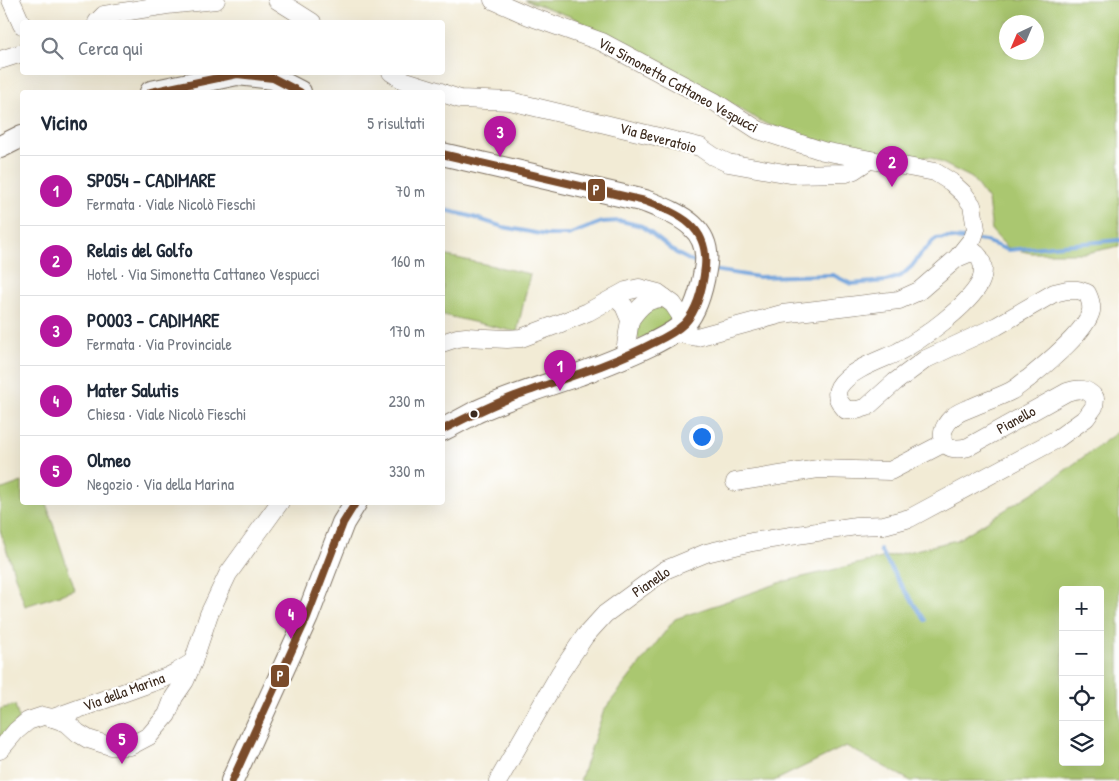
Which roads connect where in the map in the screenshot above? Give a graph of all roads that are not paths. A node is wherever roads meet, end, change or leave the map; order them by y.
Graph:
1 (11, 0) edge
2 (216, 0) edge
3 (277, 0) edge
4 (493, 0) edge
5 (100, 13) edge
6 (20, 20) edge
7 (309, 20) edge
8 (20, 54) edge
9 (0, 60) edge
10 (231, 75) edge
11 (245, 75) edge
12 (396, 75) edge
13 (160, 90) edge
14 (296, 90) edge
15 (433, 90) edge
16 (445, 94) edge
17 (20, 137) edge
18 (0, 147) edge
19 (445, 155) edge
20 (869, 160) junction
21 (957, 258) junction
22 (615, 297) junction
23 (665, 298) junction
24 (630, 320) junction
25 (680, 327) junction
26 (445, 342) edge
27 (624, 358) junction
28 (445, 428) edge
29 (944, 443) junction
30 (735, 482) dead end
31 (278, 505) edge
32 (354, 505) edge
33 (193, 662) junction
34 (53, 718) junction
35 (0, 750) edge
36 (232, 781) edge
37 (498, 781) edge

1 - 6 street
2 - 5 street
3 - 7 street
4 - 20 street, Via Simonetta Cattaneo Vespucci
8 - 9 street
10 - 13 main road
11 - 14 main road
12 - 15 street, Via Beveratoio
16 - 20 street, Via Beveratoio
17 - 18 main road
19 - 25 main road
20 - 21 street, Via Simonetta Cattaneo Vespucci
21 - 25 street, Via Simonetta Cattaneo Vespucci
21 - 29 street, Pianello
22 - 23 street
22 - 24 street
22 - 26 street
23 - 24 street
23 - 25 street
24 - 27 street
25 - 27 main road
27 - 28 main road
29 - 30 street
29 - 37 street, Pianello
31 - 33 street, Via della Marina
32 - 36 main road
33 - 34 street, Via della Marina
33 - 34 street, Via della Marina
34 - 35 street, Via della Marina

